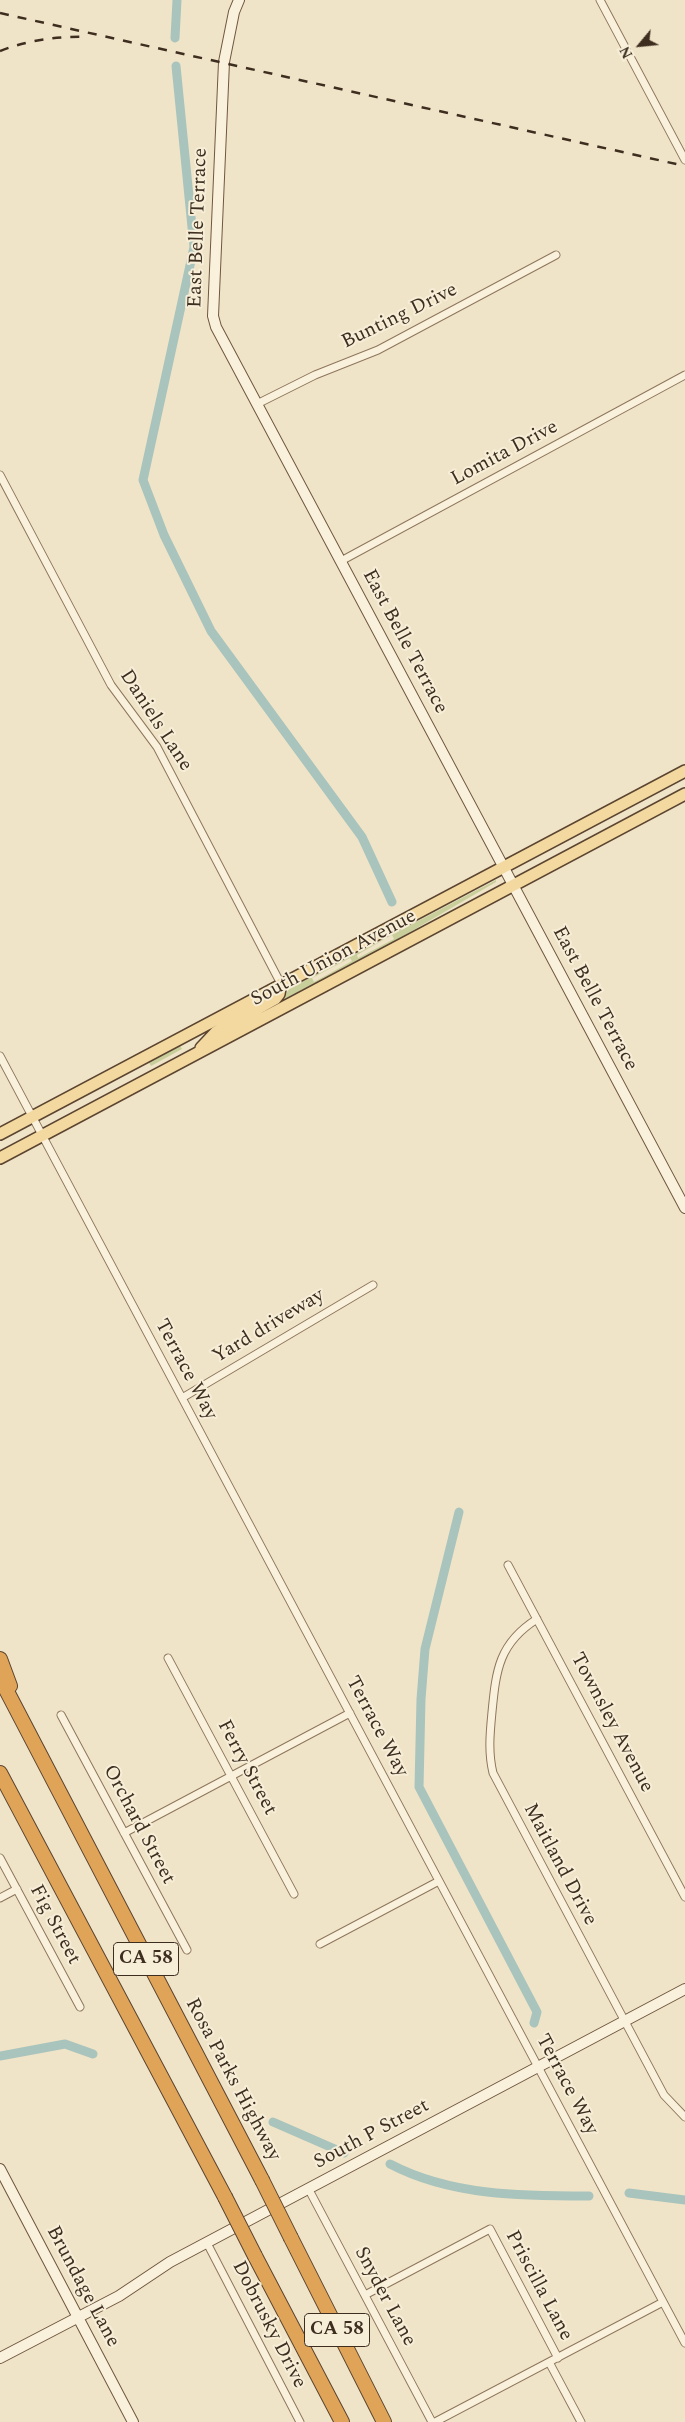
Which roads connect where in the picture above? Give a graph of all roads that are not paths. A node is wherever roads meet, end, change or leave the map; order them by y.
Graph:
1 (239, 0) edge
2 (600, 0) edge
3 (676, 140) junction
4 (685, 142) edge
5 (685, 160) edge
6 (556, 255) dead end
7 (685, 375) edge
8 (258, 404) junction
9 (0, 475) edge
10 (341, 561) junction
11 (685, 771) edge
12 (685, 794) edge
13 (504, 867) junction
14 (514, 886) junction
15 (281, 984) junction
16 (199, 1052) junction
17 (0, 1056) edge
18 (37, 1126) junction
19 (0, 1134) edge
20 (0, 1158) edge
21 (685, 1208) edge
22 (373, 1285) dead end
23 (182, 1398) junction
24 (508, 1565) dead end
25 (537, 1619) junction
26 (168, 1658) dead end
27 (0, 1659) edge
28 (0, 1678) edge
29 (350, 1713) junction
30 (61, 1715) dead end
31 (31, 1738) junction
32 (0, 1774) edge
33 (231, 1776) junction
34 (124, 1832) junction
35 (0, 1858) edge
36 (439, 1881) junction
37 (17, 1889) junction
38 (294, 1894) dead end
39 (685, 1897) edge
40 (0, 1898) edge
41 (320, 1944) dead end
42 (187, 1950) dead end
43 (685, 1989) edge
44 (80, 2007) dead end
45 (624, 2021) junction
46 (538, 2066) junction
47 (685, 2117) edge
48 (0, 2169) edge
49 (308, 2188) junction
50 (207, 2243) junction
51 (364, 2295) junction
52 (663, 2302) junction
53 (78, 2317) junction
54 (685, 2343) edge
55 (0, 2358) edge
56 (558, 2358) junction
57 (550, 2362) junction
58 (321, 2383) junction
59 (133, 2422) edge
60 (300, 2422) edge
61 (335, 2422) edge
62 (342, 2422) edge
63 (384, 2422) edge
64 (434, 2422) edge
65 (581, 2422) edge

1 - 8 street, East Belle Terrace
2 - 3 street
3 - 4 street
3 - 5 street
6 - 8 street, Bunting Drive
7 - 10 street, Lomita Drive
8 - 10 street, East Belle Terrace
9 - 15 street, Daniels Lane
10 - 13 street, East Belle Terrace
11 - 13 main road, South Union Avenue
12 - 14 main road, South Union Avenue
13 - 14 street, East Belle Terrace
13 - 15 main road, South Union Avenue
14 - 16 main road, South Union Avenue
14 - 21 street, East Belle Terrace
15 - 16 main road
15 - 18 main road, South Union Avenue
16 - 18 main road, South Union Avenue
17 - 18 street, Terrace Way
18 - 19 main road, South Union Avenue
18 - 20 main road, South Union Avenue
18 - 23 street, Terrace Way
22 - 23 street, Yard driveway
23 - 29 street, Terrace Way
24 - 25 street, Townsley Avenue
25 - 39 street, Townsley Avenue
25 - 45 street, Maitland Drive
26 - 33 street, Ferry Street
27 - 31 highway
28 - 31 highway, Rosa Parks Highway / CA 58
29 - 33 street
29 - 36 street, Terrace Way
30 - 34 street, Orchard Street
31 - 63 highway, Rosa Parks Highway / CA 58, bridge
32 - 58 highway, CA 58, bridge
33 - 34 street
33 - 38 street, Ferry Street
34 - 42 street, Orchard Street
35 - 37 street, Fig Street
36 - 41 street
36 - 46 street, Terrace Way
37 - 40 street
37 - 44 street, Fig Street
43 - 45 street, South P Street
45 - 46 street, South P Street
45 - 47 street, Maitland Drive
46 - 49 street, South P Street
46 - 52 street, Terrace Way
48 - 53 street, Brundage Lane
49 - 50 street, South P Street
49 - 51 street, Snyder Lane
50 - 53 street, South P Street
50 - 60 street, Dobrusky Drive
51 - 56 street, Priscilla Lane
51 - 64 street, Snyder Lane
52 - 54 street, Terrace Way
52 - 56 street
53 - 55 street, South P Street
53 - 59 street, Brundage Lane
56 - 57 street
57 - 64 street
57 - 65 street, Priscilla Lane
58 - 61 highway
58 - 62 highway, CA 58

